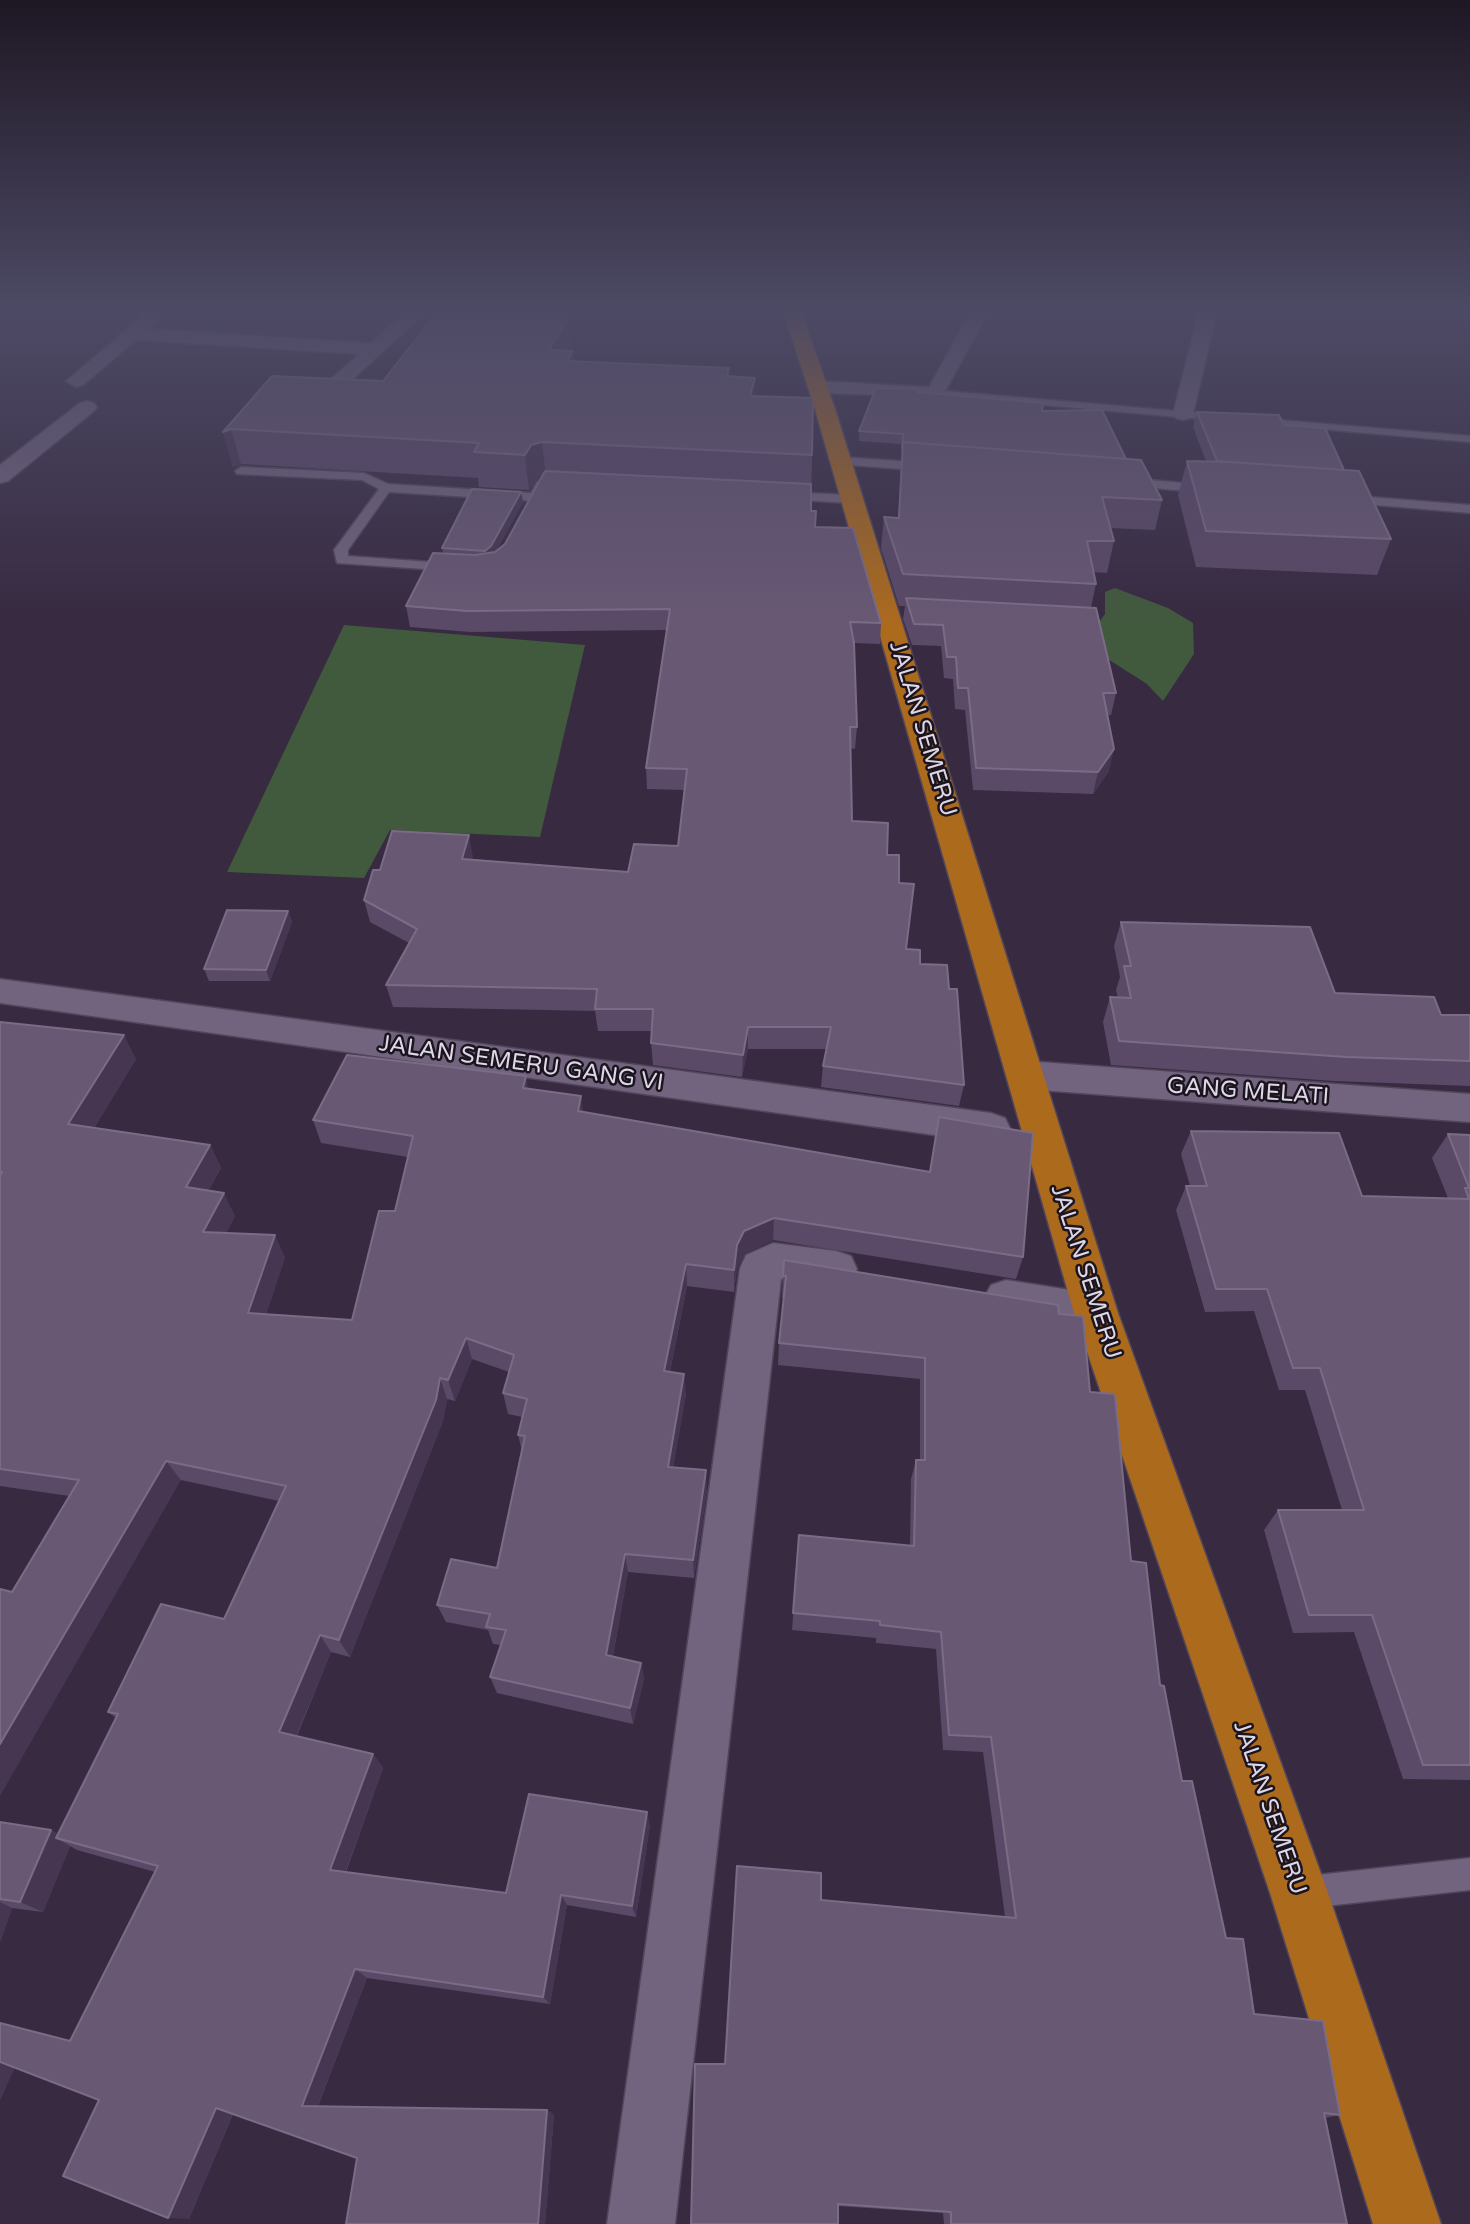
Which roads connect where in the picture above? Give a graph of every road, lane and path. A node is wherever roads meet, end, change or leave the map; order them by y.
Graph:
1 (77, 415) edge
2 (824, 415) edge
3 (1192, 415) edge
4 (1470, 439) edge
5 (840, 461) junction
6 (936, 468) edge
7 (241, 471) edge
8 (0, 476) edge
9 (1114, 481) edge
10 (560, 485) edge
11 (386, 488) junction
12 (1224, 490) edge
13 (769, 495) edge
14 (1333, 498) edge
15 (852, 499) junction
16 (1470, 509) edge
17 (466, 568) edge
18 (0, 991) edge
19 (1026, 1075) junction
20 (1470, 1108) edge
21 (1042, 1135) junction
22 (879, 1277) edge
23 (960, 1290) edge
24 (1096, 1313) junction
25 (1470, 1874) edge
26 (1299, 1893) junction
27 (641, 2224) edge
28 (1407, 2224) edge

1 - 8 street
2 - 5 highway, JALAN SEMERU
3 - 4 lane
5 - 6 lane
5 - 15 highway, JALAN SEMERU
7 - 11 lane
9 - 12 lane
10 - 11 lane
11 - 17 lane
13 - 15 lane
14 - 16 lane
15 - 19 highway, JALAN SEMERU
18 - 21 street, JALAN SEMERU GANG VI
19 - 20 street, GANG MELATI
19 - 21 highway, JALAN SEMERU
21 - 24 highway, JALAN SEMERU
22 - 27 street
23 - 24 street
24 - 26 highway, JALAN SEMERU
25 - 26 lane
26 - 28 highway, JALAN SEMERU

